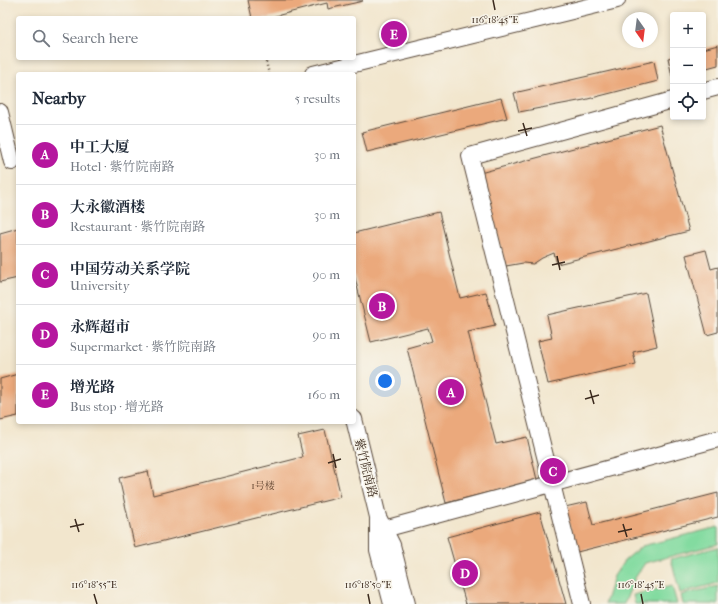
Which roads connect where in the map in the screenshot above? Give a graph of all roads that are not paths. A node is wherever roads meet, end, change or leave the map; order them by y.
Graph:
1 (617, 0) edge
2 (321, 72) edge
3 (718, 87) edge
4 (706, 90) edge
5 (670, 101) edge
6 (0, 112) edge
7 (10, 162) edge
8 (355, 424) edge
9 (718, 439) edge
10 (552, 483) junction
11 (381, 523) junction
12 (392, 604) edge
13 (407, 604) edge
14 (582, 604) edge

1 - 2 street
3 - 4 street
5 - 10 street
6 - 7 street
8 - 11 street, 紫竹院南路
9 - 10 street
10 - 11 street
10 - 14 street
11 - 12 street, 紫竹院南路
11 - 13 street, 紫竹院南路

